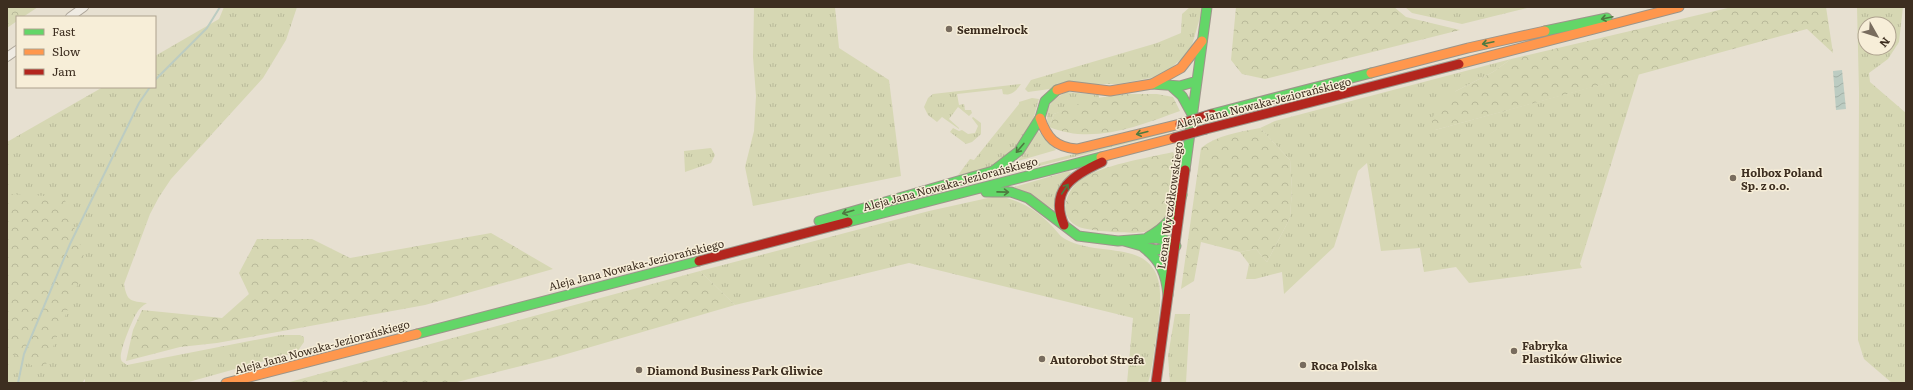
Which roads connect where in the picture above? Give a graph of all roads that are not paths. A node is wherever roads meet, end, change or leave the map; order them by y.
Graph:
1 (84, 7) edge
2 (1207, 7) edge
3 (1674, 7) edge
4 (1679, 7) edge
5 (71, 16) edge
6 (1202, 41) junction
7 (16, 51) edge
8 (7, 56) edge
9 (1173, 74) junction
10 (1197, 82) junction
11 (1152, 84) junction
12 (1172, 87) junction
13 (1193, 116) junction
14 (1040, 118) junction
15 (1138, 147) junction
16 (950, 196) junction
17 (1182, 196) junction
18 (1064, 226) junction
19 (1146, 237) junction
20 (1124, 241) junction
21 (1176, 246) junction
22 (1144, 248) junction
23 (709, 258) junction
24 (1168, 294) junction
25 (254, 376) junction
26 (226, 383) edge
27 (238, 383) edge
28 (1156, 383) edge

1 - 5 street
2 - 6 main road, Leona Wyczółkowskiego
3 -> 14 main road, bridge
4 - 15 main road, Aleja Jana Nowaka-Jeziorańskiego, bridge
6 - 9 main road
6 - 10 main road, Leona Wyczółkowskiego
7 - 8 street
9 - 10 main road
9 - 11 main road
10 - 12 main road
10 - 13 main road, Leona Wyczółkowskiego
11 - 12 main road
11 - 14 main road
12 - 13 main road
13 - 17 main road, Leona Wyczółkowskiego
14 -> 23 main road
15 - 16 main road, Aleja Jana Nowaka-Jeziorańskiego
18 -> 15 main road
16 -> 18 main road
16 - 23 main road, Aleja Jana Nowaka-Jeziorańskiego
17 - 19 main road
17 - 21 main road, Leona Wyczółkowskiego
18 - 20 main road
19 - 20 main road
19 - 21 main road
20 - 22 main road
21 - 22 main road
21 - 24 main road, Leona Wyczółkowskiego
22 - 24 main road
23 - 25 main road, Aleja Jana Nowaka-Jeziorańskiego
24 - 28 main road, Leona Wyczółkowskiego
25 - 26 main road, Aleja Jana Nowaka-Jeziorańskiego
25 - 27 main road

